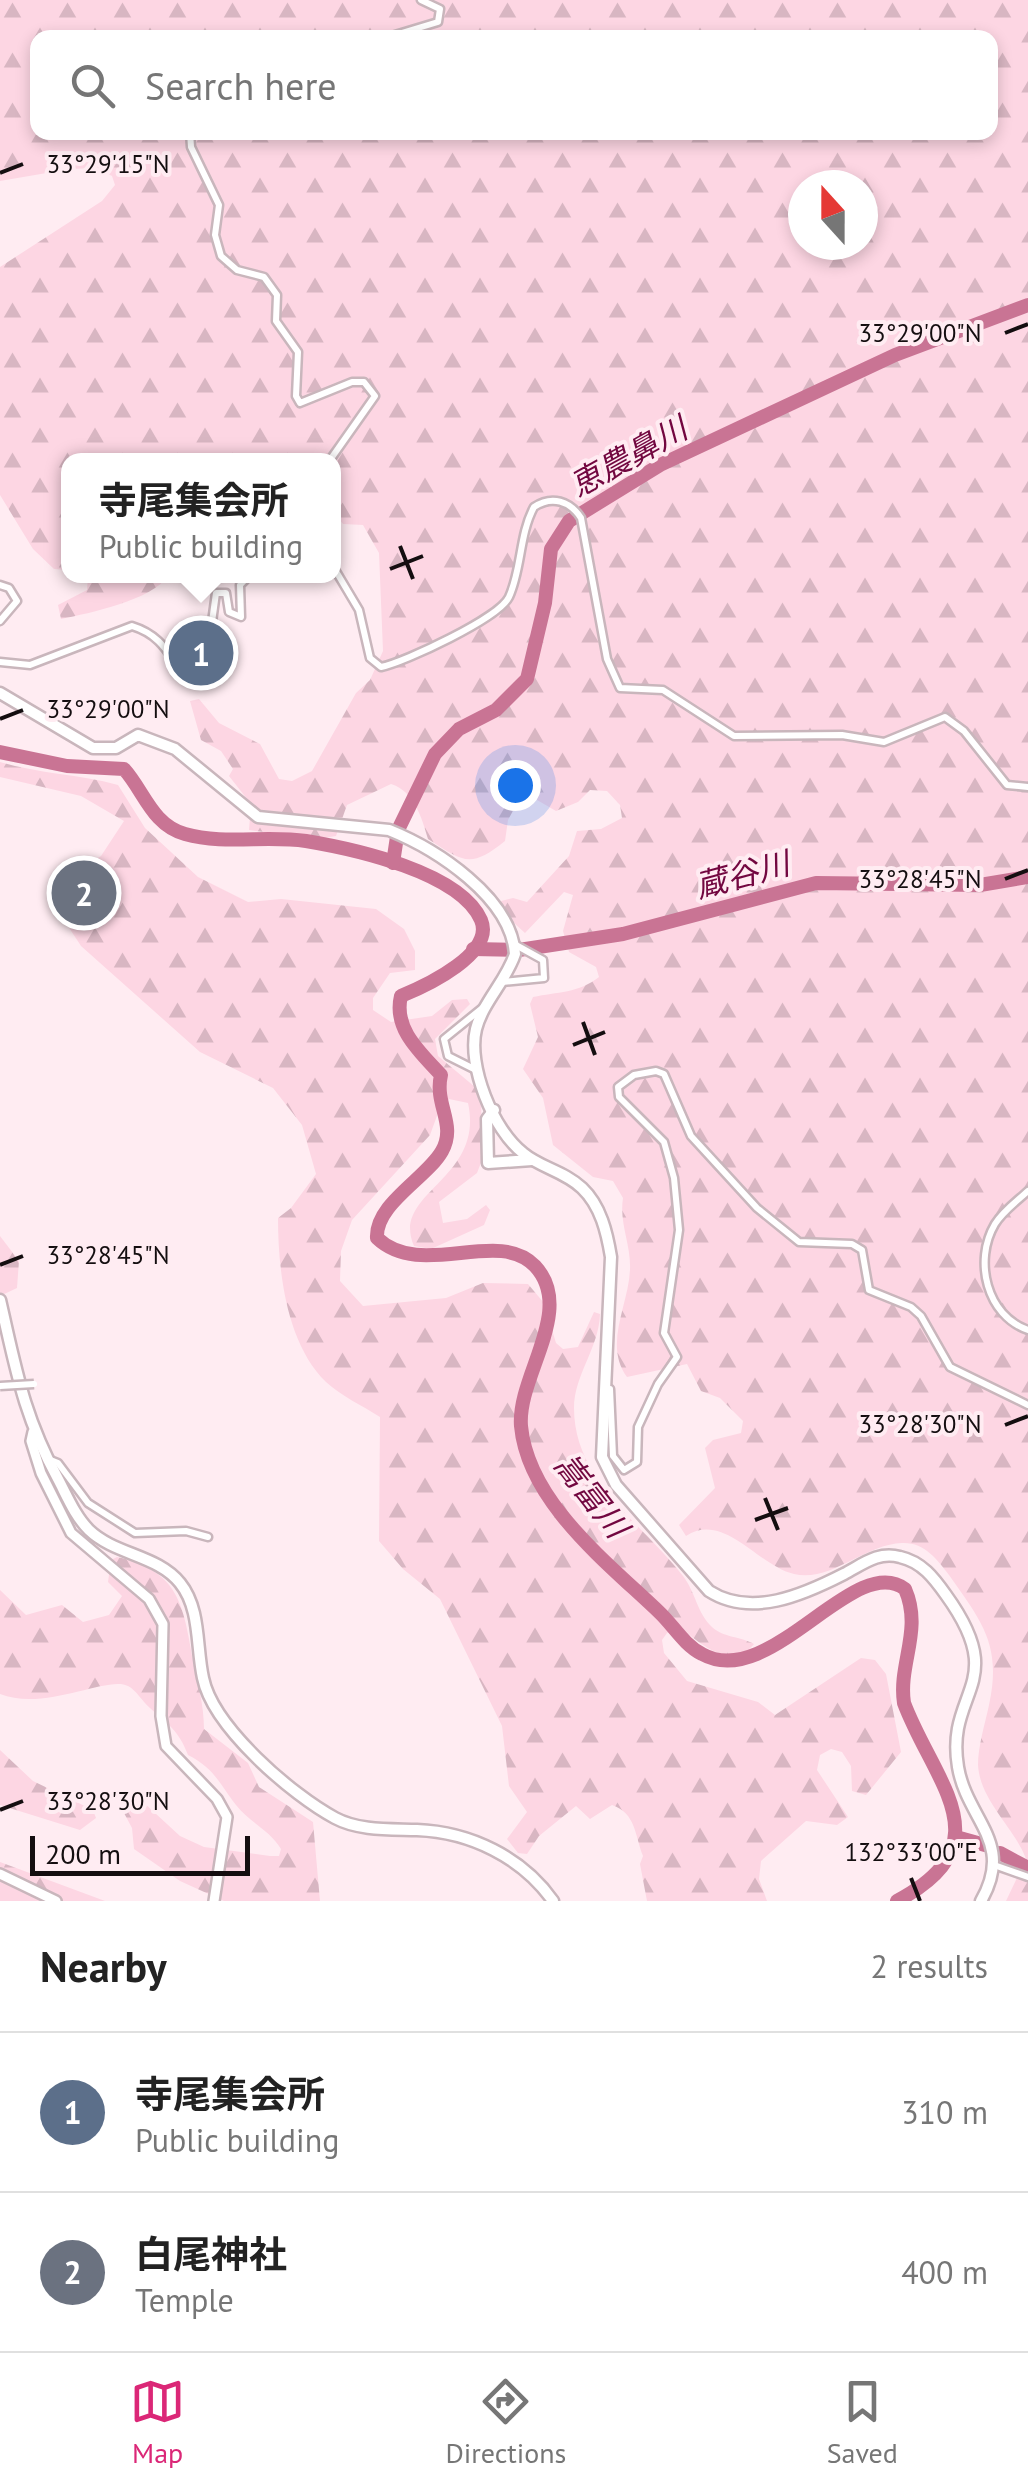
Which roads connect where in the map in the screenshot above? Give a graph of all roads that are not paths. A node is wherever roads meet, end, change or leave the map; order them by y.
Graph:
1 (421, 0) edge
2 (412, 30) edge
3 (191, 140) edge
4 (335, 453) edge
5 (341, 580) edge
6 (242, 583) edge
7 (0, 585) edge
8 (0, 621) edge
9 (0, 662) edge
10 (0, 693) edge
11 (1028, 787) edge
12 (514, 944) junction
13 (502, 982) junction
14 (487, 1005) junction
15 (479, 1072) junction
16 (494, 1110) junction
17 (533, 1160) junction
18 (1028, 1191) edge
19 (0, 1300) edge
20 (1028, 1330) edge
21 (34, 1384) dead end
22 (0, 1386) edge
23 (604, 1386) junction
24 (1028, 1405) edge
25 (33, 1432) junction
26 (47, 1458) junction
27 (208, 1537) dead end
28 (994, 1865) junction
29 (0, 1874) edge
30 (1028, 1877) edge
31 (56, 1901) edge
32 (214, 1901) edge
33 (553, 1901) edge
34 (981, 1901) edge

1 - 2 street
3 - 4 street
5 - 11 street
6 - 9 street
7 - 8 street
10 - 12 highway
12 - 13 highway
12 - 13 street
13 - 14 highway
14 - 15 highway
14 - 15 street
15 - 16 highway
16 - 17 highway
16 - 17 highway
17 - 23 highway
18 - 20 street
19 - 25 highway
21 - 22 street, bridge
23 - 24 street
23 - 28 highway
25 - 26 highway
25 - 32 main road
26 - 27 street
26 - 33 highway
28 - 30 street
28 - 34 highway
29 - 31 main road

